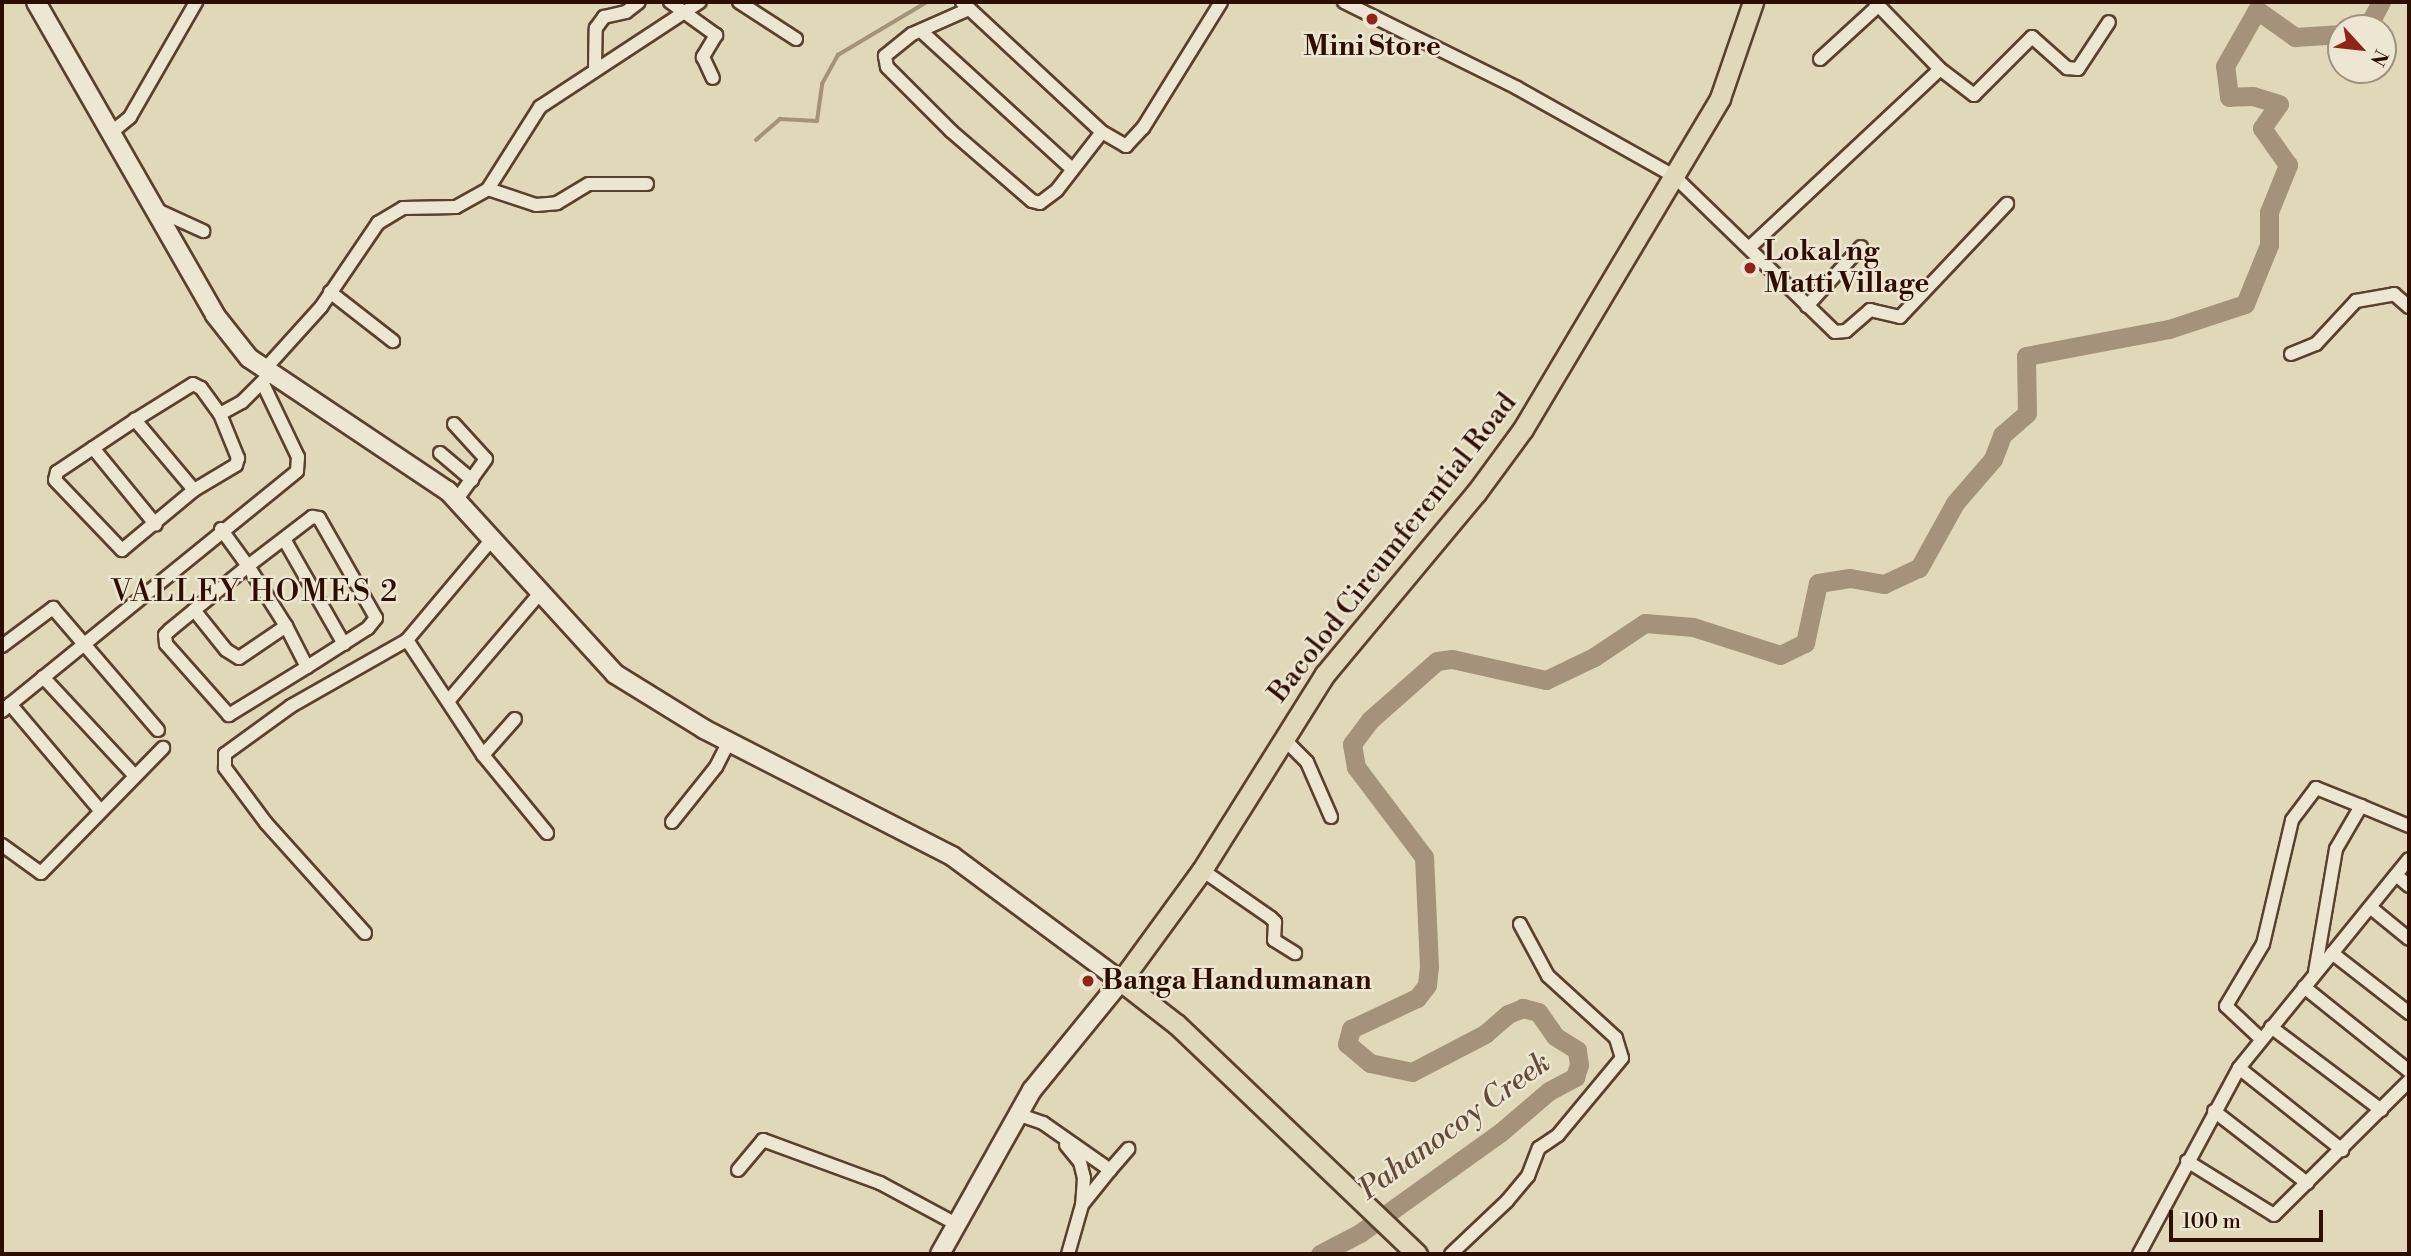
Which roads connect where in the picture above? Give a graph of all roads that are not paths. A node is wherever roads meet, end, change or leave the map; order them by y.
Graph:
1 (36, 2) edge
2 (196, 2) edge
3 (639, 2) edge
4 (670, 2) edge
5 (700, 2) edge
6 (739, 2) edge
7 (1221, 2) edge
8 (1344, 2) edge
9 (1753, 2) edge
10 (1877, 4) edge
11 (965, 6) edge
12 (686, 12) junction
13 (2109, 22) dead end
14 (921, 31) junction
15 (796, 39) dead end
16 (1819, 59) dead end
17 (596, 67) junction
18 (1940, 69) junction
19 (713, 78) dead end
20 (113, 131) junction
21 (1102, 132) junction
22 (1072, 169) junction
23 (1674, 176) junction
24 (647, 184) dead end
25 (488, 189) junction
26 (2007, 204) dead end
27 (157, 210) junction
28 (203, 231) dead end
29 (1750, 247) junction
30 (1861, 247) dead end
31 (330, 292) junction
32 (1807, 306) junction
33 (2409, 307) edge
34 (393, 341) dead end
35 (2291, 354) dead end
36 (265, 375) junction
37 (220, 414) junction
38 (135, 421) junction
39 (454, 424) dead end
40 (93, 448) junction
41 (440, 453) dead end
42 (472, 480) junction
43 (194, 490) junction
44 (457, 499) junction
45 (156, 525) junction
46 (221, 530) junction
47 (492, 539) junction
48 (284, 540) junction
49 (248, 566) junction
50 (540, 593) junction
51 (194, 610) junction
52 (286, 626) junction
53 (407, 640) junction
54 (84, 643) junction
55 (344, 644) junction
56 (2, 646) edge
57 (307, 667) junction
58 (43, 677) junction
59 (449, 700) junction
60 (6, 708) edge
61 (515, 719) dead end
62 (158, 730) dead end
63 (1283, 738) junction
64 (729, 742) junction
65 (163, 748) dead end
66 (483, 755) junction
67 (135, 776) junction
68 (2361, 806) junction
69 (100, 810) junction
70 (1331, 817) dead end
71 (671, 822) dead end
72 (2409, 826) edge
73 (547, 833) dead end
74 (2, 845) edge
75 (2409, 859) edge
76 (1202, 870) junction
77 (2396, 875) junction
78 (2409, 886) edge
79 (2370, 906) junction
80 (1520, 924) dead end
81 (365, 933) dead end
82 (2409, 939) edge
83 (1295, 953) dead end
84 (2332, 953) junction
85 (2315, 973) junction
86 (1121, 981) junction
87 (2304, 987) junction
88 (2409, 1013) edge
89 (2272, 1027) junction
90 (2262, 1039) junction
91 (2239, 1068) junction
92 (2409, 1071) edge
93 (2409, 1081) edge
94 (2381, 1110) junction
95 (2214, 1111) junction
96 (1017, 1114) junction
97 (1062, 1140) junction
98 (1128, 1149) dead end
99 (2342, 1150) junction
100 (2187, 1161) junction
101 (738, 1170) dead end
102 (1111, 1170) junction
103 (2307, 1183) junction
104 (1082, 1205) junction
105 (956, 1224) junction
106 (940, 1254) edge
107 (1068, 1254) edge
108 (1417, 1254) edge
109 (1451, 1254) edge
110 (2139, 1254) edge

1 - 20 main road
2 - 20 street
3 - 17 street
4 - 12 street
5 - 12 street
6 - 15 street
7 - 21 street
8 - 23 street
9 - 23 main road, Bacolod Circumferential Road
10 - 16 street
10 - 18 street
11 - 14 street
11 - 21 street
12 - 17 street
12 - 19 street
13 - 18 street
14 - 22 street
14 - 22 street
17 - 25 street
18 - 29 street
20 - 27 main road
21 - 22 street
23 - 29 street
23 - 63 main road, Bacolod Circumferential Road
24 - 25 street
25 - 31 street
26 - 32 street
27 - 28 street
27 - 36 main road
29 - 32 street
30 - 32 street
31 - 34 street
31 - 36 street
33 - 35 street
36 - 37 street
36 - 44 main road
36 - 46 street
37 - 38 street
37 - 43 street
38 - 40 street
38 - 43 street
39 - 42 street
40 - 45 street
40 - 45 street
41 - 42 street
42 - 44 street
43 - 45 street
44 - 47 main road
46 - 49 street
46 - 54 street
47 - 50 main road
47 - 53 street
48 - 49 street
48 - 55 street
48 - 55 street
49 - 51 street
49 - 52 street
50 - 59 street
50 - 64 main road
51 - 52 street
51 - 57 street
52 - 57 street
53 - 59 street
53 - 81 street
54 - 56 street
54 - 58 street
54 - 62 street
55 - 57 street
58 - 60 street
58 - 67 street
59 - 66 street
60 - 69 street
61 - 66 street
63 - 70 street
63 - 76 main road, Bacolod Circumferential Road
64 - 71 street
64 - 86 main road
65 - 67 street
66 - 73 street
67 - 69 street
68 - 72 street
68 - 85 street
68 - 90 street
69 - 74 street
75 - 77 street
76 - 83 street
76 - 86 main road, Bacolod Circumferential Road
77 - 78 street
77 - 79 street
79 - 82 street
79 - 84 street
80 - 109 street
84 - 85 street
84 - 88 street
85 - 87 street
86 - 96 main road
86 - 108 main road
87 - 89 street
87 - 92 street
89 - 90 street
89 - 94 street
90 - 91 street
91 - 95 street
91 - 99 street
93 - 94 street
94 - 99 street
95 - 100 street
95 - 103 street
96 - 97 street
96 - 105 main road
97 - 102 street
97 - 104 street
98 - 102 street
99 - 103 street
100 - 103 street
100 - 110 street
101 - 105 street
102 - 104 street
104 - 107 street
105 - 106 main road

